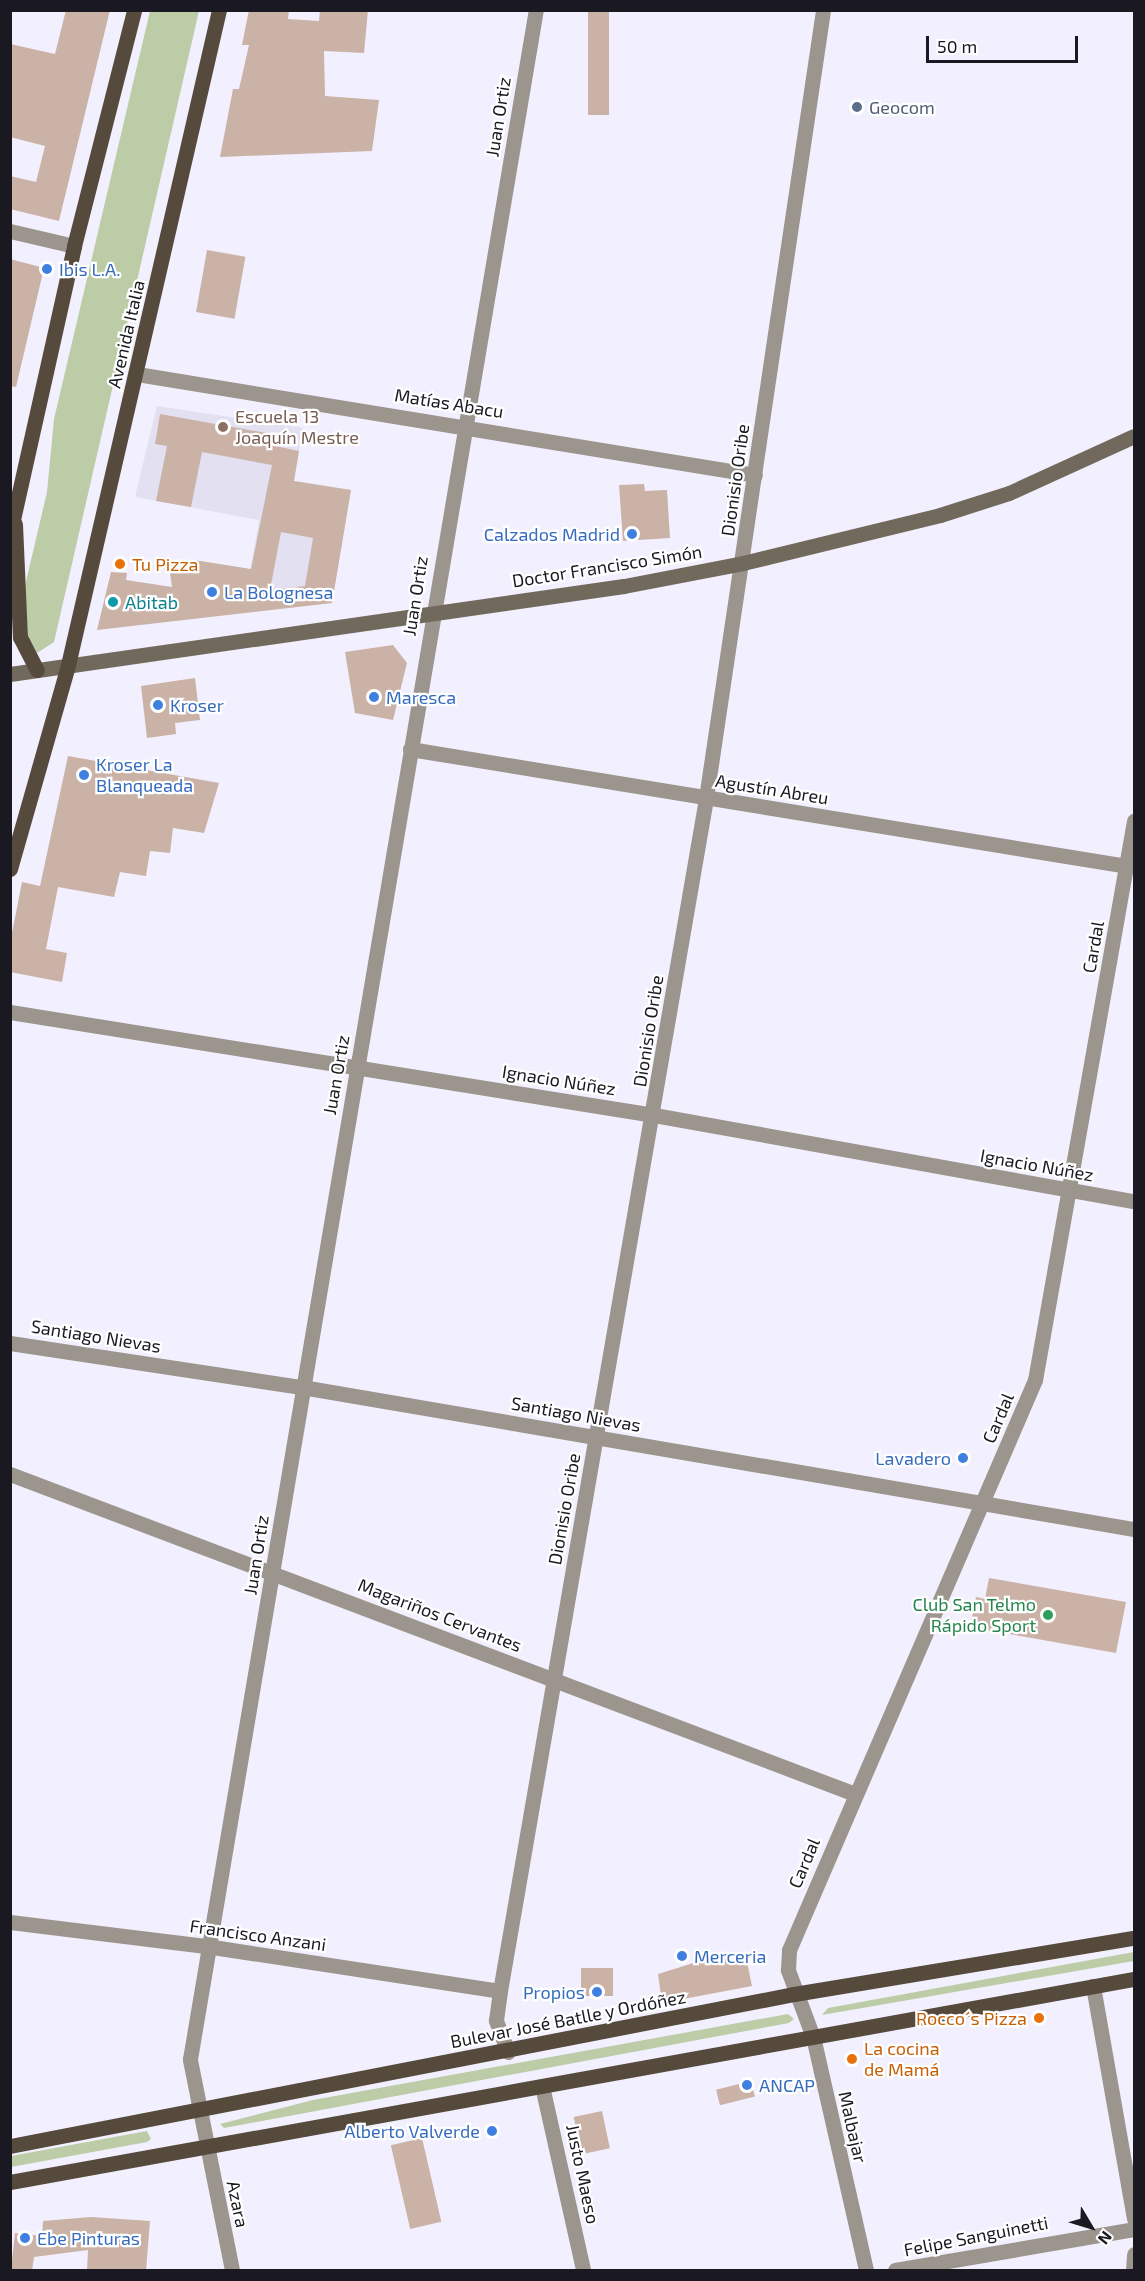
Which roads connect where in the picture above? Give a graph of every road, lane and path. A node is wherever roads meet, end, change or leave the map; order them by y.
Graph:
1 (134, 10) edge
2 (219, 10) edge
3 (536, 10) edge
4 (823, 10) edge
5 (10, 231) edge
6 (74, 246) junction
7 (136, 375) junction
8 (468, 425) junction
9 (1134, 436) edge
10 (755, 475) junction
11 (14, 518) junction
12 (10, 533) edge
13 (743, 563) junction
14 (433, 612) junction
15 (68, 665) junction
16 (37, 670) junction
17 (10, 674) edge
18 (410, 749) junction
19 (706, 798) junction
20 (1134, 821) edge
21 (1127, 866) junction
22 (10, 869) edge
23 (10, 1012) edge
24 (358, 1067) junction
25 (654, 1115) junction
26 (1071, 1191) junction
27 (1134, 1201) edge
28 (10, 1343) edge
29 (302, 1387) junction
30 (597, 1437) junction
31 (10, 1474) edge
32 (981, 1506) junction
33 (1134, 1529) edge
34 (273, 1572) junction
35 (553, 1679) junction
36 (855, 1794) junction
37 (10, 1922) edge
38 (1134, 1938) edge
39 (206, 1946) junction
40 (1134, 1979) edge
41 (1093, 1986) junction
42 (500, 1991) junction
43 (794, 1994) junction
44 (813, 2037) junction
45 (508, 2052) junction
46 (542, 2086) junction
47 (198, 2110) junction
48 (10, 2146) edge
49 (205, 2146) junction
50 (10, 2182) edge
51 (1134, 2218) edge
52 (1134, 2229) edge
53 (1134, 2254) edge
54 (232, 2271) edge
55 (583, 2271) edge
56 (866, 2271) edge
57 (895, 2271) edge
58 (1133, 2271) edge

1 - 6 main road
2 - 7 main road, Avenida Italia
3 - 8 street, Juan Ortiz
4 - 10 street, Dionisio Oribe
5 - 6 street
6 - 11 main road
7 - 8 street, Matías Abacu
7 - 15 main road, Avenida Italia
8 - 10 street, Matías Abacu
8 - 14 street, Juan Ortiz
9 - 13 street, Doctor Francisco Simón
10 - 13 street, Dionisio Oribe
11 - 12 main road
11 - 16 main road
13 - 14 street, Doctor Francisco Simón
13 - 19 street, Dionisio Oribe
14 - 15 street, Doctor Francisco Simón
14 - 18 street, Juan Ortiz
15 - 16 street
15 - 22 main road, Avenida Italia
16 - 17 street
18 - 19 street, Agustín Abreu
18 - 24 street, Juan Ortiz
19 - 21 street, Agustín Abreu
19 - 25 street, Dionisio Oribe
20 - 21 street, Cardal
21 - 26 street, Cardal
23 - 24 street, Ignacio Núñez
24 - 25 street, Ignacio Núñez
24 - 29 street, Juan Ortiz
25 - 26 street, Ignacio Núñez
25 - 30 street, Dionisio Oribe
26 - 27 street, Ignacio Núñez
26 - 32 street, Cardal
28 - 29 street, Santiago Nievas
29 - 30 street, Santiago Nievas
29 - 34 street, Juan Ortiz
30 - 32 street, Santiago Nievas
30 - 35 street, Dionisio Oribe
31 - 34 street, Magariños Cervantes
32 - 33 street, Santiago Nievas
32 - 36 street, Cardal
34 - 35 street, Magariños Cervantes
34 - 39 street, Juan Ortiz
35 - 36 street, Magariños Cervantes
35 - 42 street, Dionisio Oribe
36 - 43 street, Cardal
37 - 39 street, Francisco Anzani
38 - 43 main road, Bulevar José Batlle y Ordóñez
39 - 42 street, Francisco Anzani
39 - 47 street, Juan Ortiz
40 - 41 main road
41 - 44 main road
41 - 51 street
42 - 45 street, Dionisio Oribe
43 - 44 street, Malbajar
43 - 45 main road, Bulevar José Batlle y Ordóñez
44 - 46 main road
44 - 56 street, Malbajar
45 - 47 main road, Bulevar José Batlle y Ordóñez
46 - 49 main road
46 - 55 street, Justo Maeso
47 - 48 main road, Bulevar José Batlle y Ordóñez
47 - 49 street, Juan Ortiz
49 - 50 main road
49 - 54 street, Azara
52 - 57 street, Felipe Sanguinetti
53 - 58 street

